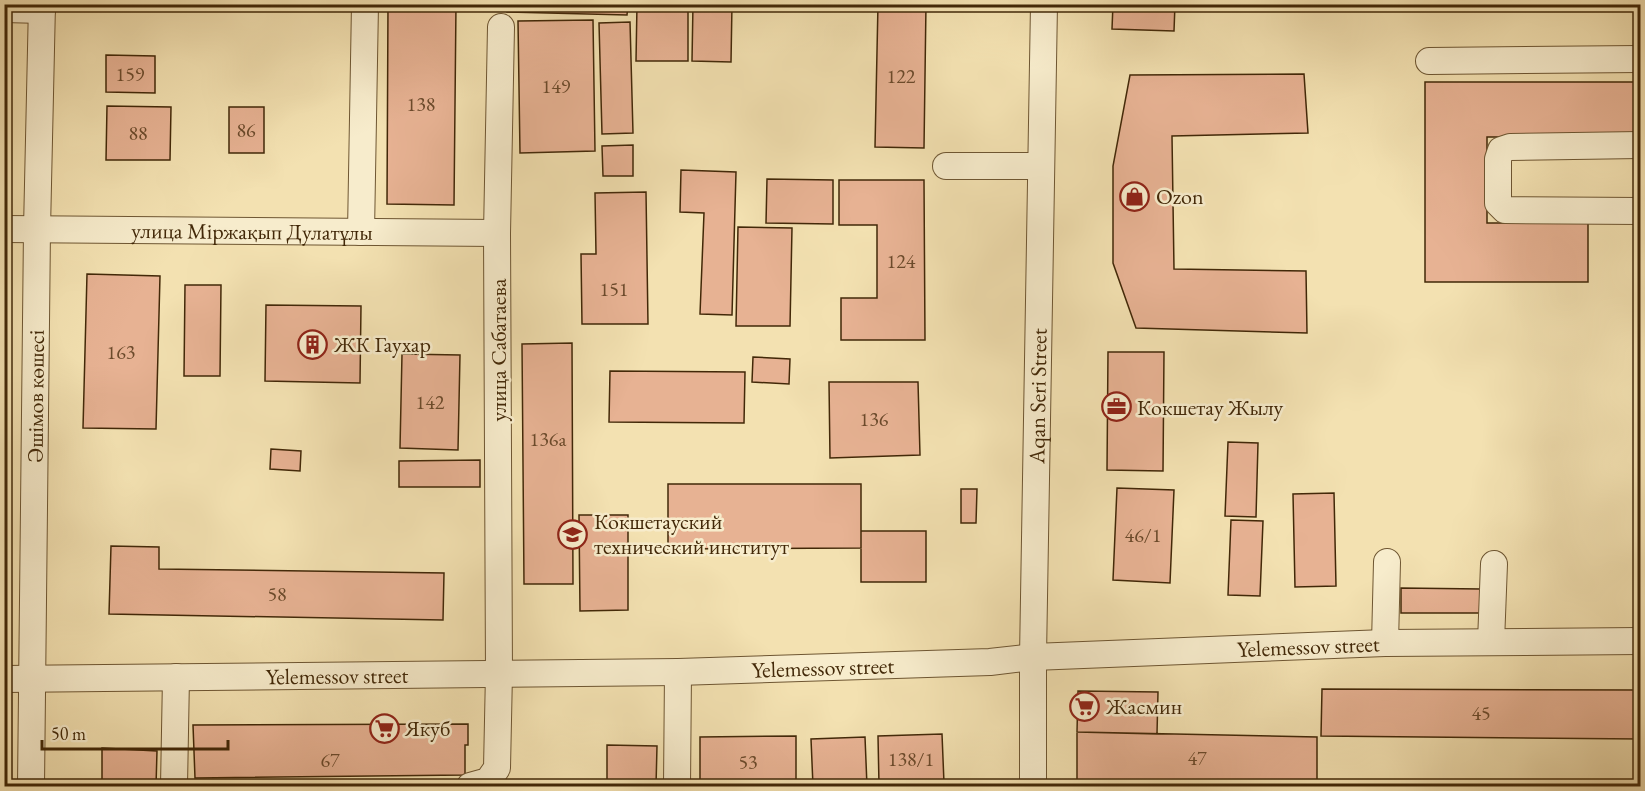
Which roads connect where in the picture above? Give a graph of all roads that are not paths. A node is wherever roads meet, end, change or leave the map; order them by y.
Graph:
1 (364, 4) edge
2 (1044, 4) edge
3 (42, 7) edge
4 (4, 9) edge
5 (501, 27) dead end
6 (1641, 59) edge
7 (1429, 61) dead end
8 (1641, 145) edge
9 (945, 166) dead end
10 (1041, 166) junction
11 (1641, 211) edge
12 (4, 229) edge
13 (37, 229) junction
14 (361, 232) junction
15 (497, 233) junction
16 (1386, 562) dead end
17 (1494, 564) dead end
18 (1641, 641) edge
19 (1491, 642) junction
20 (1385, 643) junction
21 (1033, 657) junction
22 (678, 672) junction
23 (499, 673) junction
24 (176, 677) junction
25 (32, 679) junction
26 (4, 680) edge
27 (31, 786) edge
28 (174, 786) edge
29 (470, 786) edge
30 (677, 786) edge
31 (1034, 786) edge

1 - 14 street
2 - 10 street, Aqan Seri Street
3 - 4 street
3 - 13 street, Әшімов көшесі
5 - 15 street, улица Сабатаева
6 - 7 street
8 - 11 street
9 - 10 street
10 - 21 street, Aqan Seri Street
12 - 13 street, улица Міржақып Дулатұлы
13 - 14 street, улица Міржақып Дулатұлы
13 - 25 street, Әшімов көшесі
14 - 15 street, улица Міржақып Дулатұлы
15 - 23 street, улица Сабатаева
16 - 20 street
17 - 19 street
18 - 19 street, Yelemessov street
19 - 20 street, Yelemessov street
20 - 21 street, Yelemessov street
21 - 22 street, Yelemessov street
21 - 31 street, Aqan Seri Street
22 - 23 street, Yelemessov street
22 - 30 street
23 - 24 street, Yelemessov street
23 - 29 street, улица Сабатаева
24 - 25 street, Yelemessov street
24 - 28 street
25 - 26 street, Yelemessov street
25 - 27 street, Әшімов көшесі

